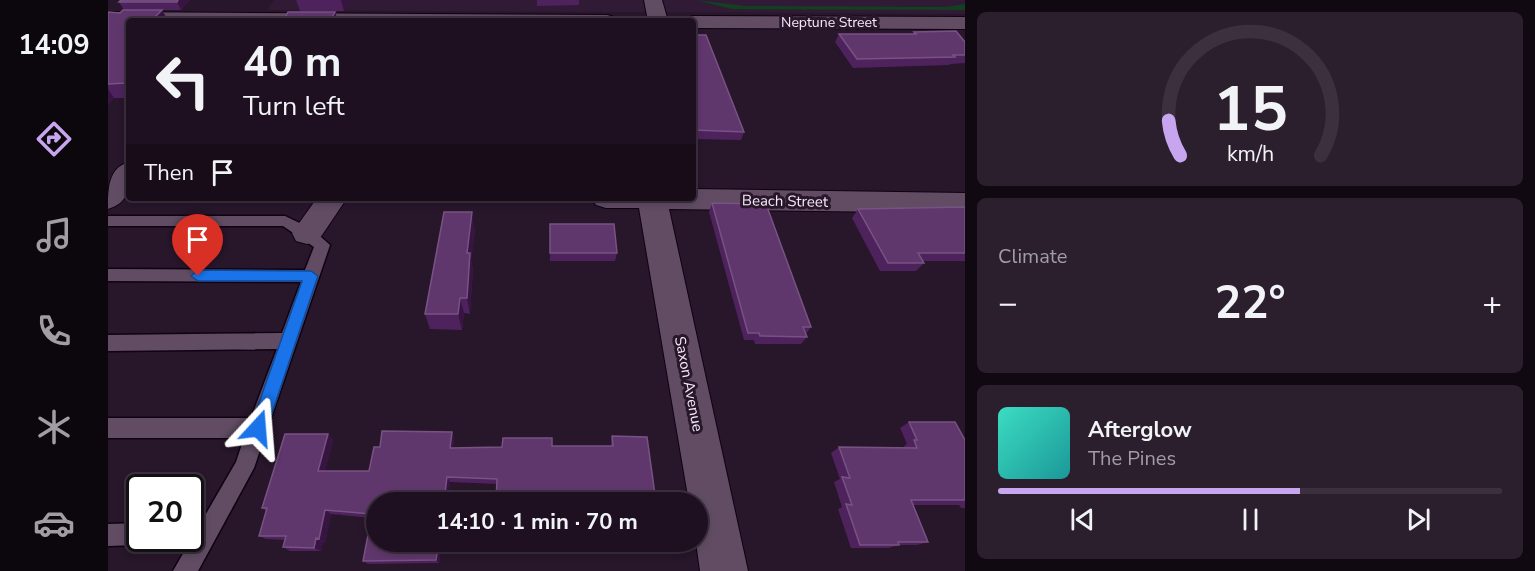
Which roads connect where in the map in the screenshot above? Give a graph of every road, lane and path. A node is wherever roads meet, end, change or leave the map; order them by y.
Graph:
1 (258, 0) edge
2 (653, 0) edge
3 (108, 18) edge
4 (126, 18) edge
5 (245, 18) edge
6 (657, 18) edge
7 (696, 22) edge
8 (962, 26) edge
9 (126, 175) edge
10 (108, 199) edge
11 (696, 200) edge
12 (331, 201) edge
13 (652, 201) edge
14 (965, 203) edge
15 (108, 221) edge
16 (307, 233) junction
17 (108, 275) edge
18 (311, 276) junction
19 (288, 341) junction
20 (108, 343) edge
21 (108, 428) edge
22 (258, 428) junction
23 (204, 525) edge
24 (126, 534) edge
25 (108, 535) edge
26 (192, 552) edge
27 (185, 571) edge
28 (724, 571) edge

1 - 5 street
2 - 6 street
3 - 4 street
7 - 8 street, Neptune Street
9 - 10 street
11 - 14 street, Beach Street
12 - 16 street
13 - 28 street, Saxon Avenue
15 - 16 lane
16 - 18 lane
17 - 18 lane
18 - 19 lane
19 - 20 lane
19 - 22 lane
21 - 22 lane
22 - 23 lane
24 - 25 lane
26 - 27 lane

